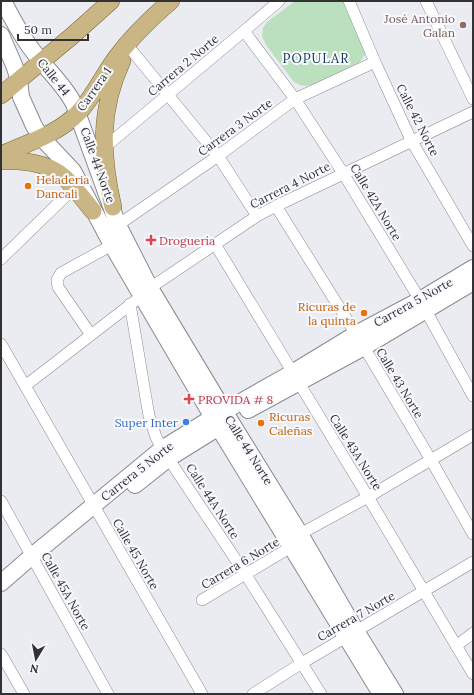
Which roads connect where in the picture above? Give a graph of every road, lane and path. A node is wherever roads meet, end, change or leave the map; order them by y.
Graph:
1 (3, 1) edge
2 (111, 1) edge
3 (171, 1) edge
4 (279, 1) edge
5 (349, 1) edge
6 (426, 1) edge
7 (138, 31) junction
8 (244, 31) junction
9 (1, 35) edge
10 (128, 48) junction
11 (42, 61) junction
12 (375, 62) junction
13 (18, 80) junction
14 (1, 95) edge
15 (168, 95) junction
16 (295, 98) junction
17 (473, 99) edge
18 (473, 112) edge
19 (78, 113) junction
20 (41, 137) junction
21 (411, 140) junction
22 (104, 148) junction
23 (1, 155) edge
24 (218, 156) junction
25 (1, 161) edge
26 (343, 173) junction
27 (74, 188) junction
28 (276, 206) junction
29 (113, 207) junction
30 (93, 211) junction
31 (257, 216) junction
32 (118, 225) junction
33 (215, 244) junction
34 (112, 245) junction
35 (473, 246) edge
36 (1, 259) edge
37 (473, 268) edge
38 (473, 282) edge
39 (141, 296) junction
40 (423, 305) junction
41 (91, 335) junction
42 (360, 340) junction
43 (1, 344) edge
44 (295, 378) junction
45 (25, 386) junction
46 (473, 396) edge
47 (222, 419) junction
48 (473, 435) edge
49 (166, 454) junction
50 (431, 460) junction
51 (368, 497) junction
52 (1, 501) edge
53 (95, 510) junction
54 (300, 534) junction
55 (473, 534) edge
56 (291, 547) junction
57 (34, 560) junction
58 (473, 562) edge
59 (246, 575) junction
60 (1, 583) edge
61 (424, 591) junction
62 (1, 596) edge
63 (202, 600) dead end
64 (473, 633) edge
65 (351, 634) junction
66 (456, 646) junction
67 (1, 654) edge
68 (302, 663) junction
69 (473, 674) edge
70 (24, 694) edge
71 (108, 694) edge
72 (202, 694) edge
73 (252, 694) edge
74 (321, 694) edge
75 (381, 694) edge
76 (395, 694) edge

1 - 11 main road, Calle 44
2 - 11 main road
3 - 7 main road, Carrera 1
4 - 8 street, Carrera 2 Norte
5 - 12 street, Calle 42 Norte
6 - 17 street
7 - 10 main road
7 - 19 main road, Carrera 1
8 - 15 street, Carrera 2 Norte
8 - 16 street, Calle 42A Norte
9 - 13 main road
10 - 15 street
10 - 22 main road
11 - 13 main road
11 - 19 main road, Calle 44
12 - 16 street, Carrera 3 Norte
12 - 21 street, Calle 42 Norte
13 - 14 main road
13 - 20 main road
15 - 22 street, Carrera 2 Norte
15 - 24 street
16 - 24 street, Carrera 3 Norte
16 - 26 street, Calle 42A Norte
18 - 21 street, Carrera 4 Norte
19 - 20 main road, Carrera 1
19 - 29 main road, Calle 44 Norte
20 - 23 main road, Carrera 1
20 - 30 main road, Calle 44 Norte
21 - 26 street, Carrera 4 Norte
21 - 35 street, Calle 42 Norte
22 - 29 main road
24 - 31 street
24 - 32 street, Carrera 3 Norte
25 - 27 main road
26 - 28 street, Carrera 4 Norte
26 - 40 street, Calle 42A Norte
27 - 30 main road
27 - 36 street
28 - 31 street, Carrera 4 Norte
28 - 42 street, Calle 43 Norte
29 - 32 main road, Calle 44 Norte
30 - 34 main road, Calle 44 Norte
31 - 33 street, Carrera 4 Norte
32 - 39 main road, Calle 44 Norte
33 - 39 street, Carrera 4 Norte
33 - 44 street, Calle 43A Norte
34 - 39 main road, Calle 44 Norte
34 - 41 street
37 - 40 main road, Carrera 5 Norte
38 - 40 main road, Carrera 5 Norte
39 - 41 street, Carrera 4 Norte
39 - 47 main road, Calle 44 Norte
39 - 49 street, Calle 44A Norte
40 - 42 main road, Carrera 5 Norte
40 - 46 street, Calle 42A Norte
41 - 45 street, Carrera 4 Norte
42 - 44 main road, Carrera 5 Norte
42 - 50 street, Calle 43 Norte
43 - 45 street, Calle 45 Norte
44 - 47 main road, Carrera 5 Norte
44 - 51 street, Calle 43A Norte
45 - 53 street, Calle 45 Norte
47 - 49 main road, Carrera 5 Norte
47 - 54 main road, Calle 44 Norte
47 - 56 main road, Calle 44 Norte
48 - 50 street
49 - 53 main road, Carrera 5 Norte
49 - 59 street, Calle 44A Norte
50 - 51 street
50 - 55 street, Calle 43 Norte
51 - 54 street
51 - 61 street, Calle 43A Norte
52 - 57 street, Calle 45A Norte
53 - 57 main road, Carrera 5 Norte
53 - 72 street, Calle 45 Norte
54 - 65 main road, Calle 44 Norte
56 - 59 street, Carrera 6 Norte
56 - 65 main road, Calle 44 Norte
57 - 60 main road, Carrera 5 Norte
57 - 62 main road, Carrera 5 Norte
57 - 71 street, Calle 45A Norte
58 - 61 street, Carrera 7 Norte
59 - 63 street, Carrera 6 Norte
59 - 68 street, Calle 44A Norte
61 - 65 street, Carrera 7 Norte
61 - 66 street, Calle 43A Norte
64 - 66 street
65 - 68 street, Carrera 7 Norte
65 - 75 main road, Calle 44 Norte
65 - 76 main road, Calle 44 Norte
66 - 69 street, Calle 43A Norte
67 - 70 street
68 - 73 street, Carrera 7 Norte
68 - 74 street, Calle 44A Norte

